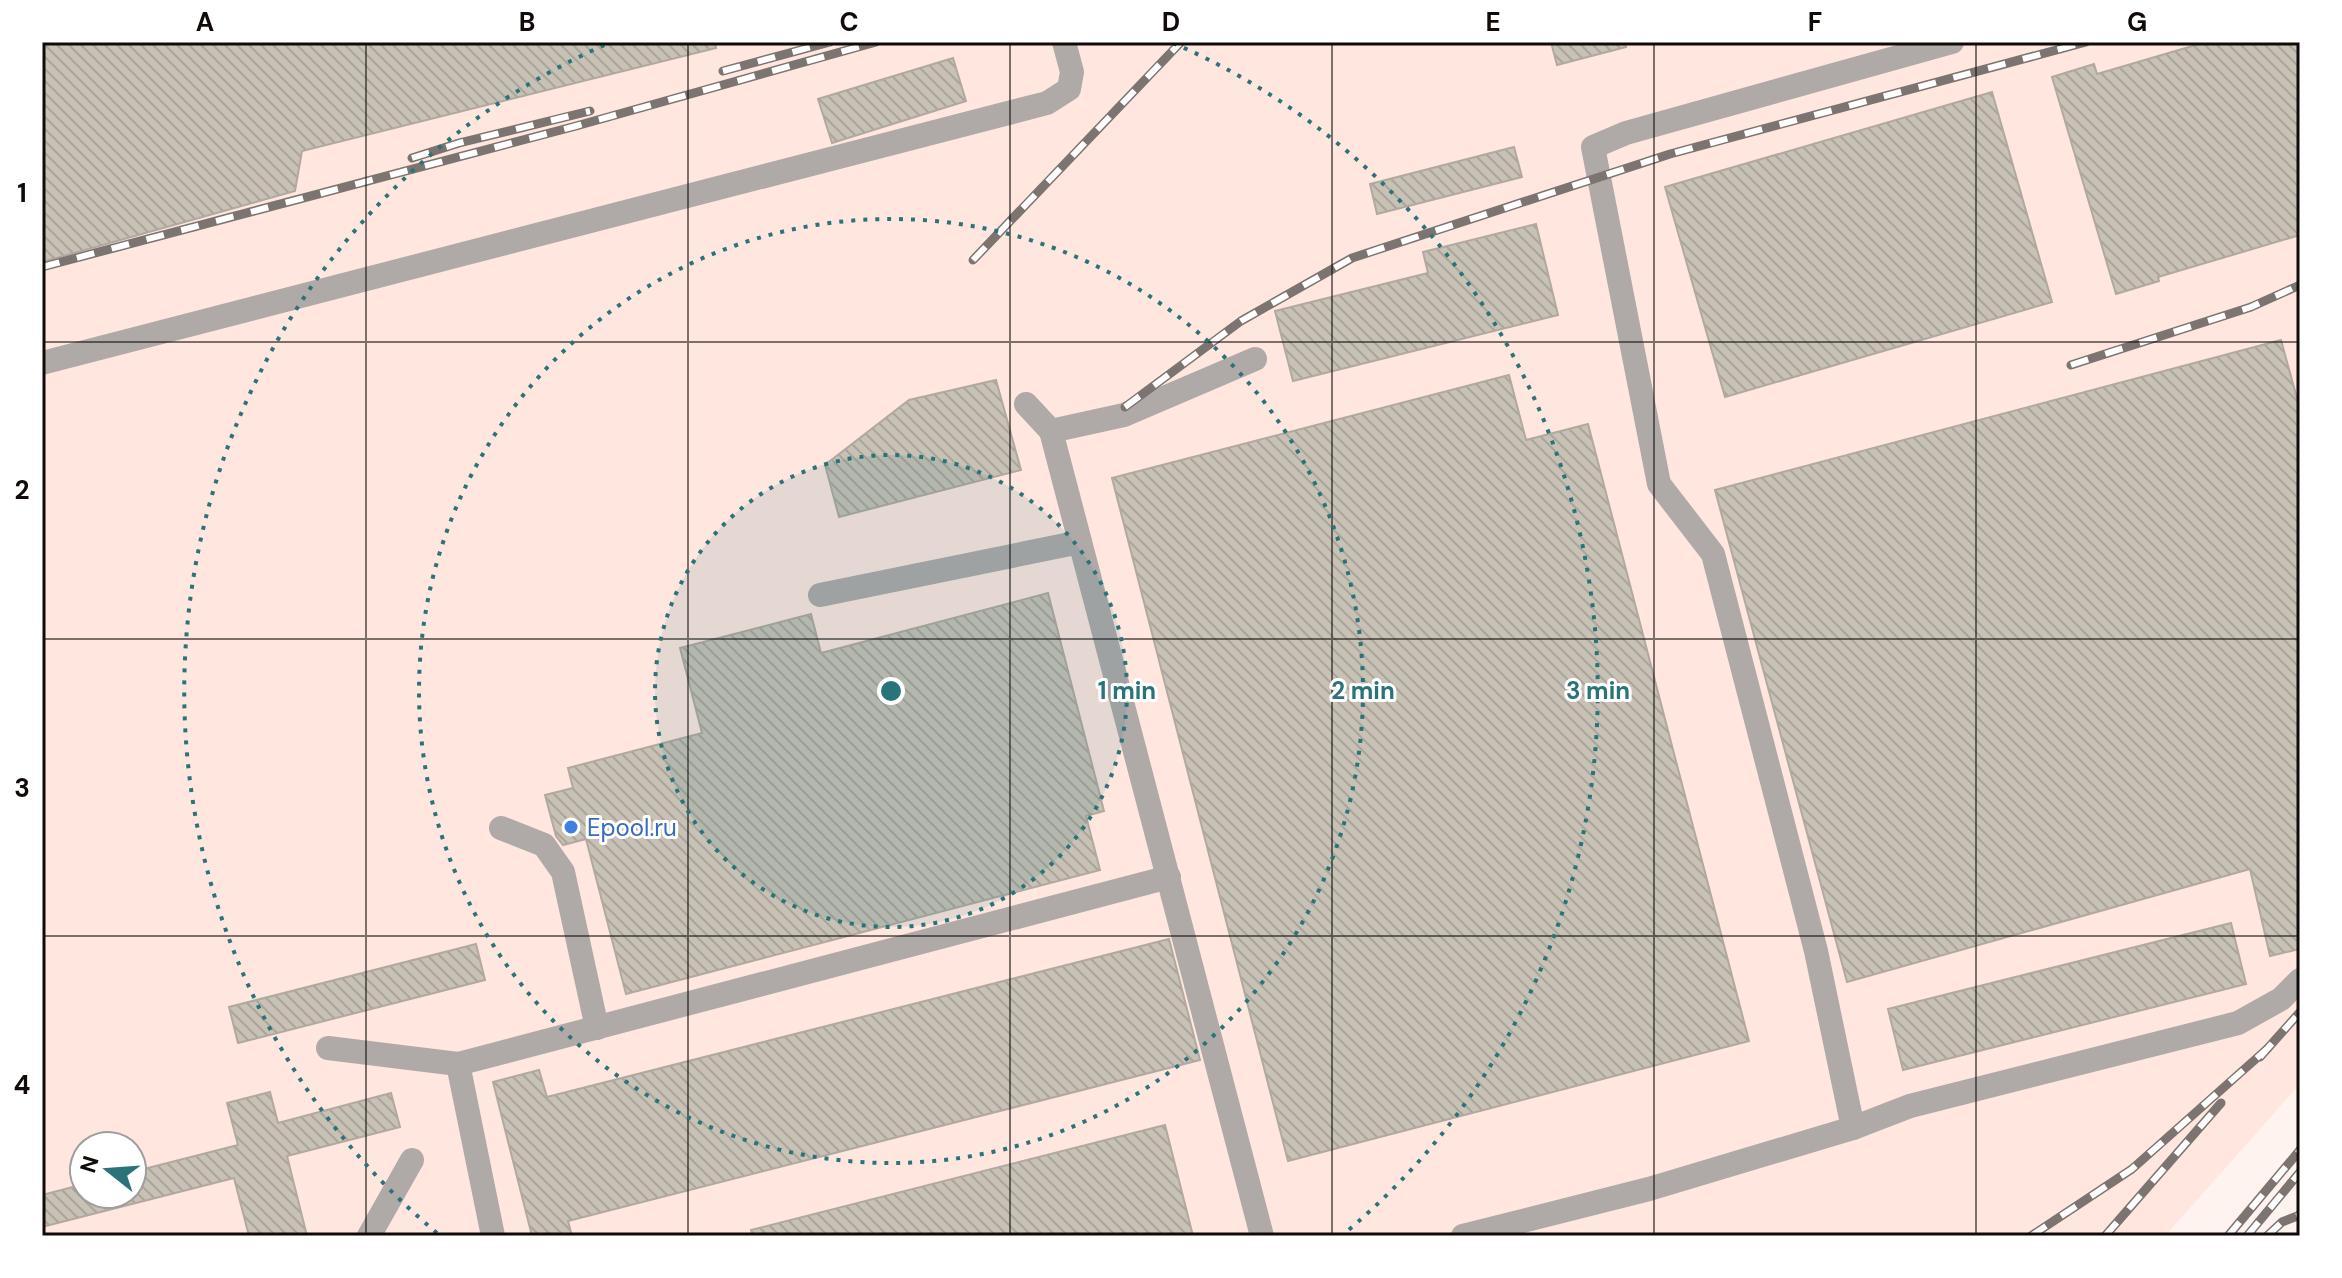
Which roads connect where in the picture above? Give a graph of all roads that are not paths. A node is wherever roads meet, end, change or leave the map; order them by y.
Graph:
1 (1064, 42) edge
2 (1952, 42) edge
3 (1255, 359) dead end
4 (42, 363) edge
5 (1026, 404) dead end
6 (1051, 431) junction
7 (1080, 542) junction
8 (820, 595) dead end
9 (501, 828) dead end
10 (1169, 877) junction
11 (2300, 980) edge
12 (597, 1028) junction
13 (328, 1048) dead end
14 (458, 1064) junction
15 (1853, 1128) junction
16 (412, 1160) dead end
17 (369, 1236) edge
18 (493, 1236) edge
19 (1262, 1236) edge
20 (1463, 1236) edge

1 - 4 lane
2 - 15 lane
3 - 6 lane
5 - 6 lane
6 - 7 lane
7 - 8 lane
7 - 10 lane
9 - 12 lane
10 - 12 lane
10 - 19 lane
11 - 15 lane
12 - 14 lane
13 - 14 lane
14 - 18 lane
15 - 20 lane
16 - 17 lane

